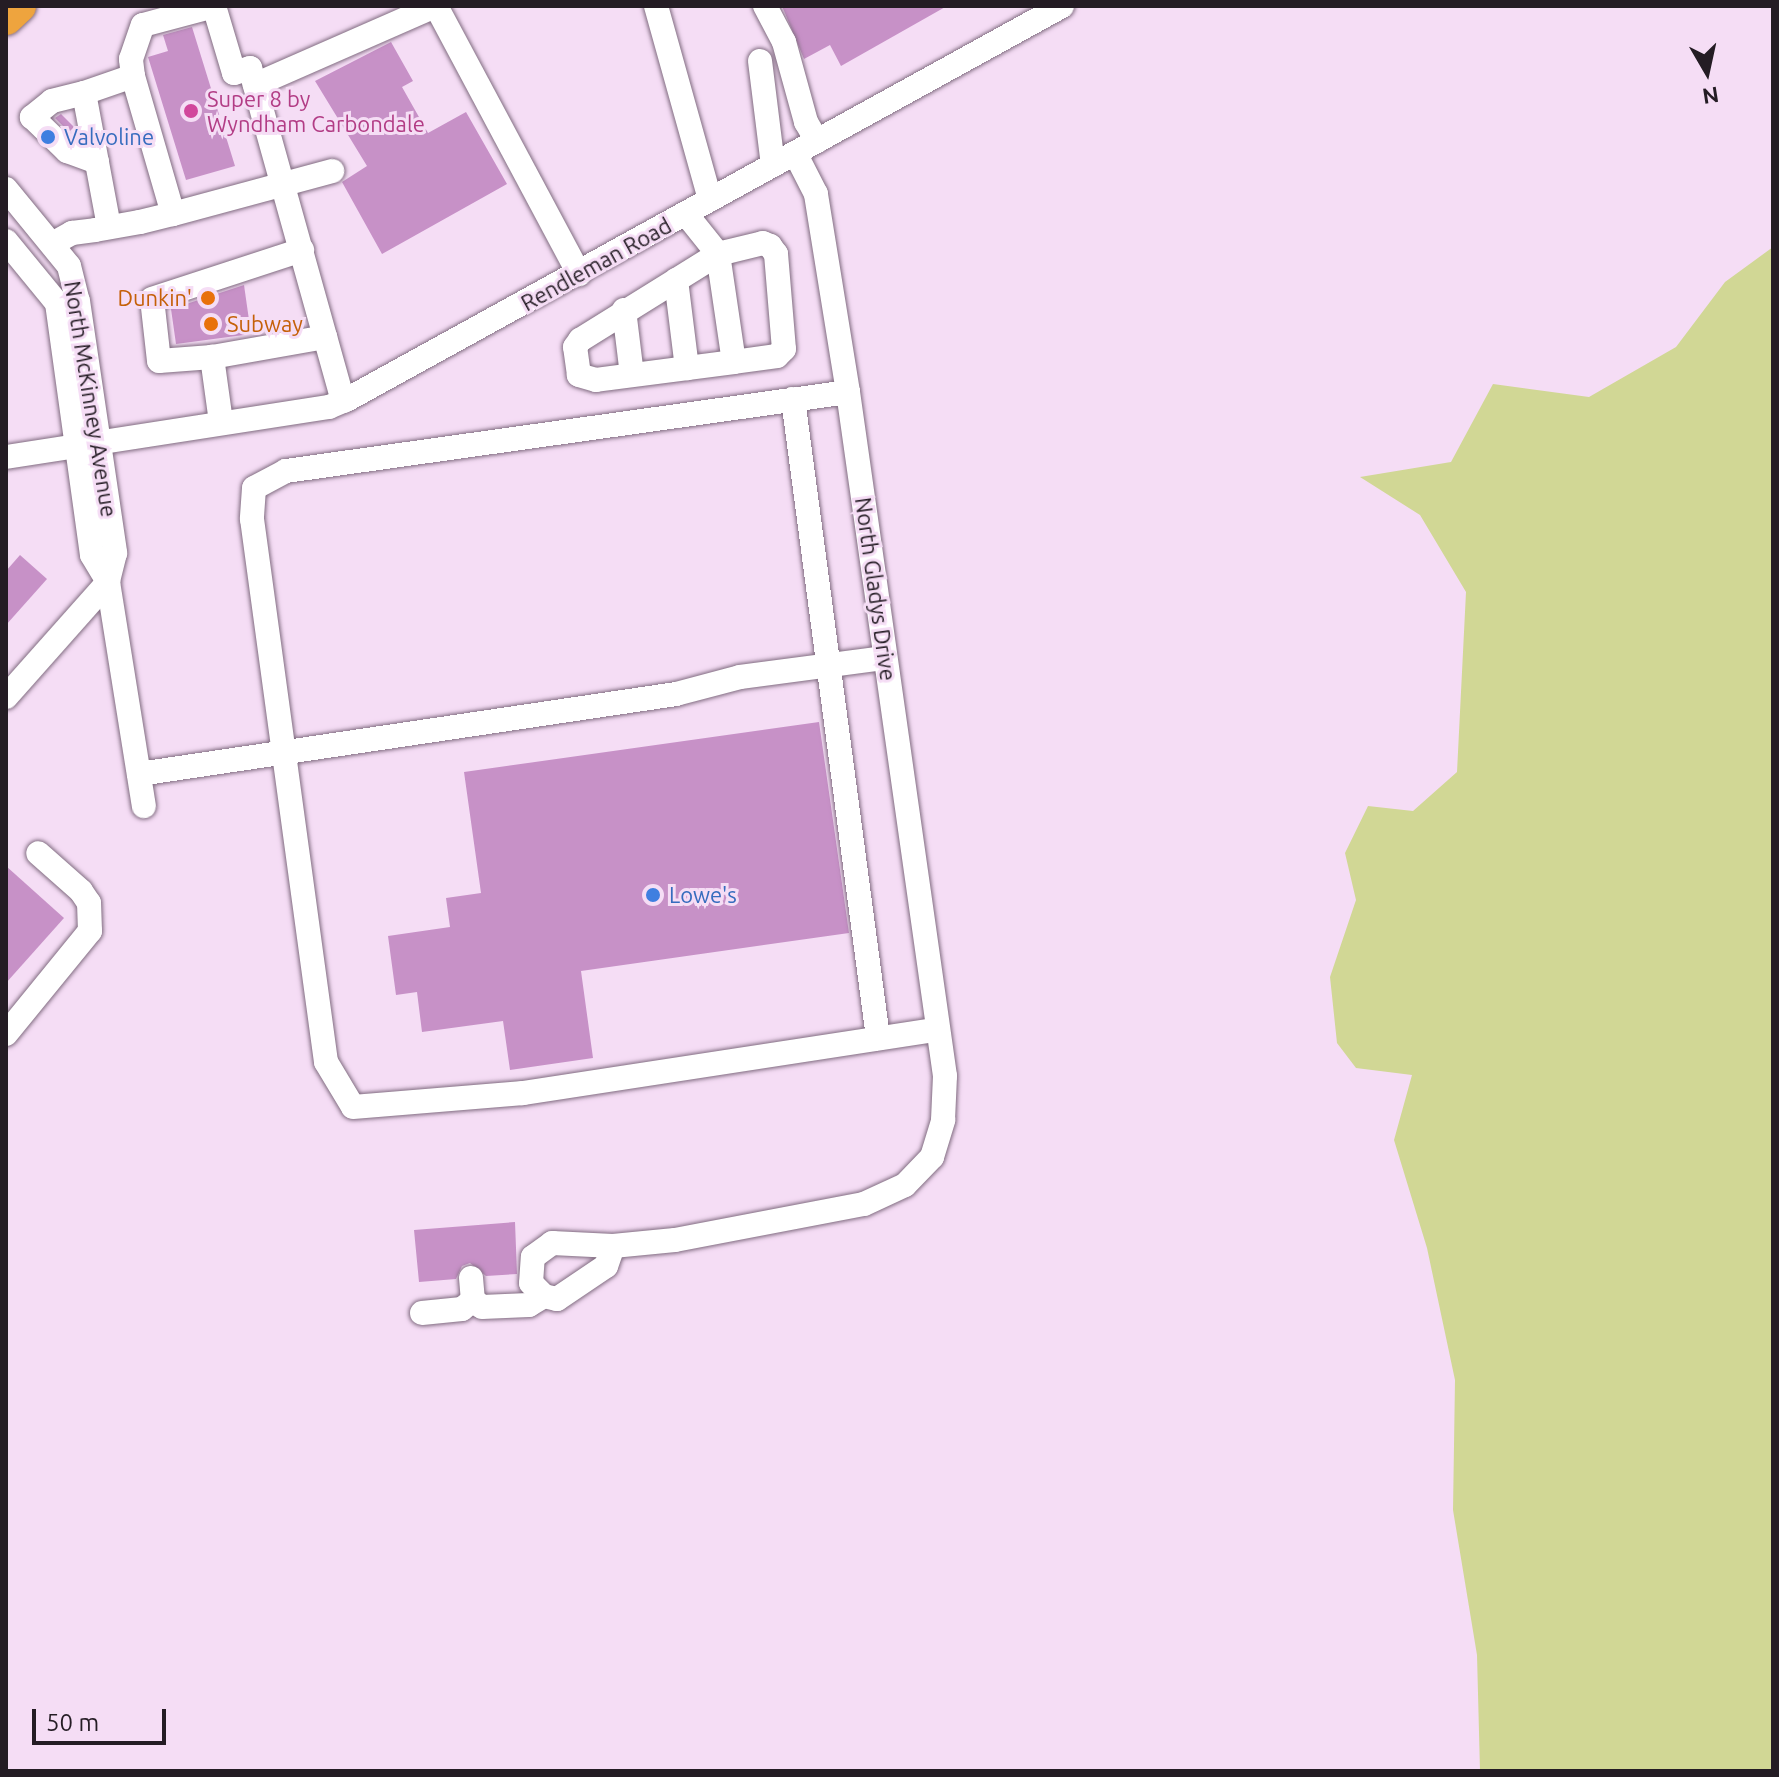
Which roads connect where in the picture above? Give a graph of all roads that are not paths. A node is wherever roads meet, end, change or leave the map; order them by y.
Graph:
1 (19, 6) edge
2 (436, 6) edge
3 (656, 6) edge
4 (765, 6) edge
5 (1062, 6) edge
6 (6, 18) edge
7 (760, 61) dead end
8 (133, 76) junction
9 (255, 85) junction
10 (796, 86) junction
11 (84, 93) junction
12 (767, 105) junction
13 (817, 141) junction
14 (795, 153) junction
15 (97, 162) junction
16 (773, 165) junction
17 (332, 171) dead end
18 (284, 185) junction
19 (6, 189) edge
20 (710, 200) junction
21 (173, 214) junction
22 (686, 214) junction
23 (109, 227) junction
24 (6, 241) edge
25 (54, 243) junction
26 (302, 250) junction
27 (718, 254) junction
28 (579, 274) junction
29 (676, 280) junction
30 (624, 310) junction
31 (325, 337) junction
32 (212, 357) junction
33 (734, 362) junction
34 (687, 368) junction
35 (632, 375) junction
36 (848, 392) junction
37 (793, 399) junction
38 (343, 401) junction
39 (221, 422) junction
40 (91, 445) junction
41 (6, 457) edge
42 (108, 582) junction
43 (885, 658) junction
44 (829, 664) junction
45 (6, 697) edge
46 (286, 750) junction
47 (139, 774) junction
48 (144, 806) dead end
49 (38, 853) dead end
50 (936, 1030) junction
51 (6, 1034) edge
52 (878, 1038) junction
53 (613, 1246) junction
54 (544, 1296) junction
55 (422, 1313) dead end

1 - 6 highway
2 - 9 street
2 - 28 street
3 - 20 street
4 - 10 street
5 - 13 street, Rendleman Road
7 - 12 street
8 - 9 street
8 - 11 street
8 - 21 street
9 - 18 street
10 - 12 street
10 - 13 street
11 - 15 street
11 - 15 street
12 - 16 street
13 - 14 street, Rendleman Road
14 - 16 street, Rendleman Road
14 - 36 street, North Gladys Drive
15 - 23 street
16 - 20 street, Rendleman Road
17 - 18 street
18 - 21 street
18 - 26 street
19 - 25 street, North McKinney Avenue
20 - 22 street, Rendleman Road
21 - 23 street
22 - 27 street
22 - 28 street, Rendleman Road
23 - 25 street
24 - 40 street, North McKinney Avenue
25 - 40 street, North McKinney Avenue
26 - 31 street
26 - 32 street
27 - 29 street
27 - 33 street
27 - 33 street
28 - 38 street, Rendleman Road
29 - 30 street
29 - 34 street
30 - 35 street
30 - 35 street
31 - 32 street
31 - 38 street
32 - 39 street
33 - 34 street
34 - 35 street
36 - 37 street
36 - 43 street, North Gladys Drive
37 - 44 street
37 - 46 street
38 - 39 street, Rendleman Road
39 - 40 street, Rendleman Road
40 - 41 street, Rendleman Road
40 - 42 street, North McKinney Avenue
42 - 45 street
42 - 47 street, North McKinney Avenue
43 - 44 street
43 - 50 street, North Gladys Drive
44 - 46 street
44 - 52 street
46 - 47 street
46 - 52 street
47 - 48 street, North McKinney Avenue
49 - 51 street
50 - 52 street
50 - 53 street, North Gladys Drive
53 - 54 street
53 - 54 street, North Gladys Drive
54 - 55 street

